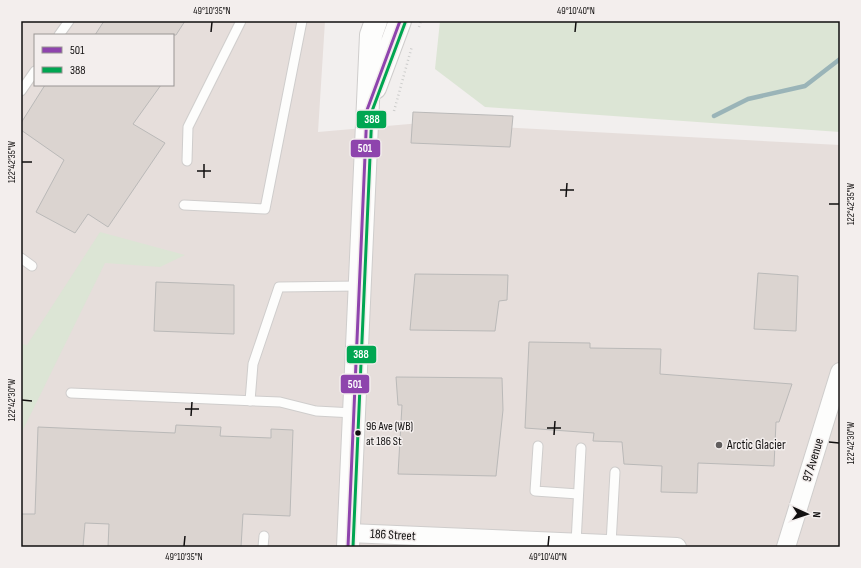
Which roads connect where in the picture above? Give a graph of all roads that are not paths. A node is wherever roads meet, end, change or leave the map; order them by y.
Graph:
1 (69, 21) edge
2 (241, 21) edge
3 (302, 21) edge
4 (376, 21) edge
5 (409, 25) edge
6 (60, 34) edge
7 (34, 72) edge
8 (21, 91) edge
9 (367, 110) junction
10 (187, 161) dead end
11 (184, 205) dead end
12 (21, 258) edge
13 (32, 266) dead end
14 (359, 286) junction
15 (840, 372) edge
16 (71, 393) dead end
17 (250, 400) junction
18 (354, 413) junction
19 (538, 446) dead end
20 (581, 448) dead end
21 (615, 472) dead end
22 (578, 494) junction
23 (264, 536) dead end
24 (348, 540) edge
25 (576, 542) junction
26 (548, 544) edge
27 (611, 544) junction
28 (263, 547) edge
29 (677, 547) edge
30 (786, 547) edge

1 - 6 lane
2 - 10 lane
3 - 11 lane
4 - 9 main road
5 - 9 main road
7 - 8 lane
9 - 14 main road
12 - 13 lane
14 - 17 lane
14 - 18 main road
15 - 30 street, 97 Avenue
16 - 17 lane
17 - 18 lane
18 - 24 main road
19 - 22 lane
20 - 22 lane
21 - 27 lane
22 - 25 lane
23 - 28 lane
24 - 26 street, 186 Street
25 - 26 street, 186 Street
25 - 27 street, 186 Street
27 - 29 street, 186 Street

